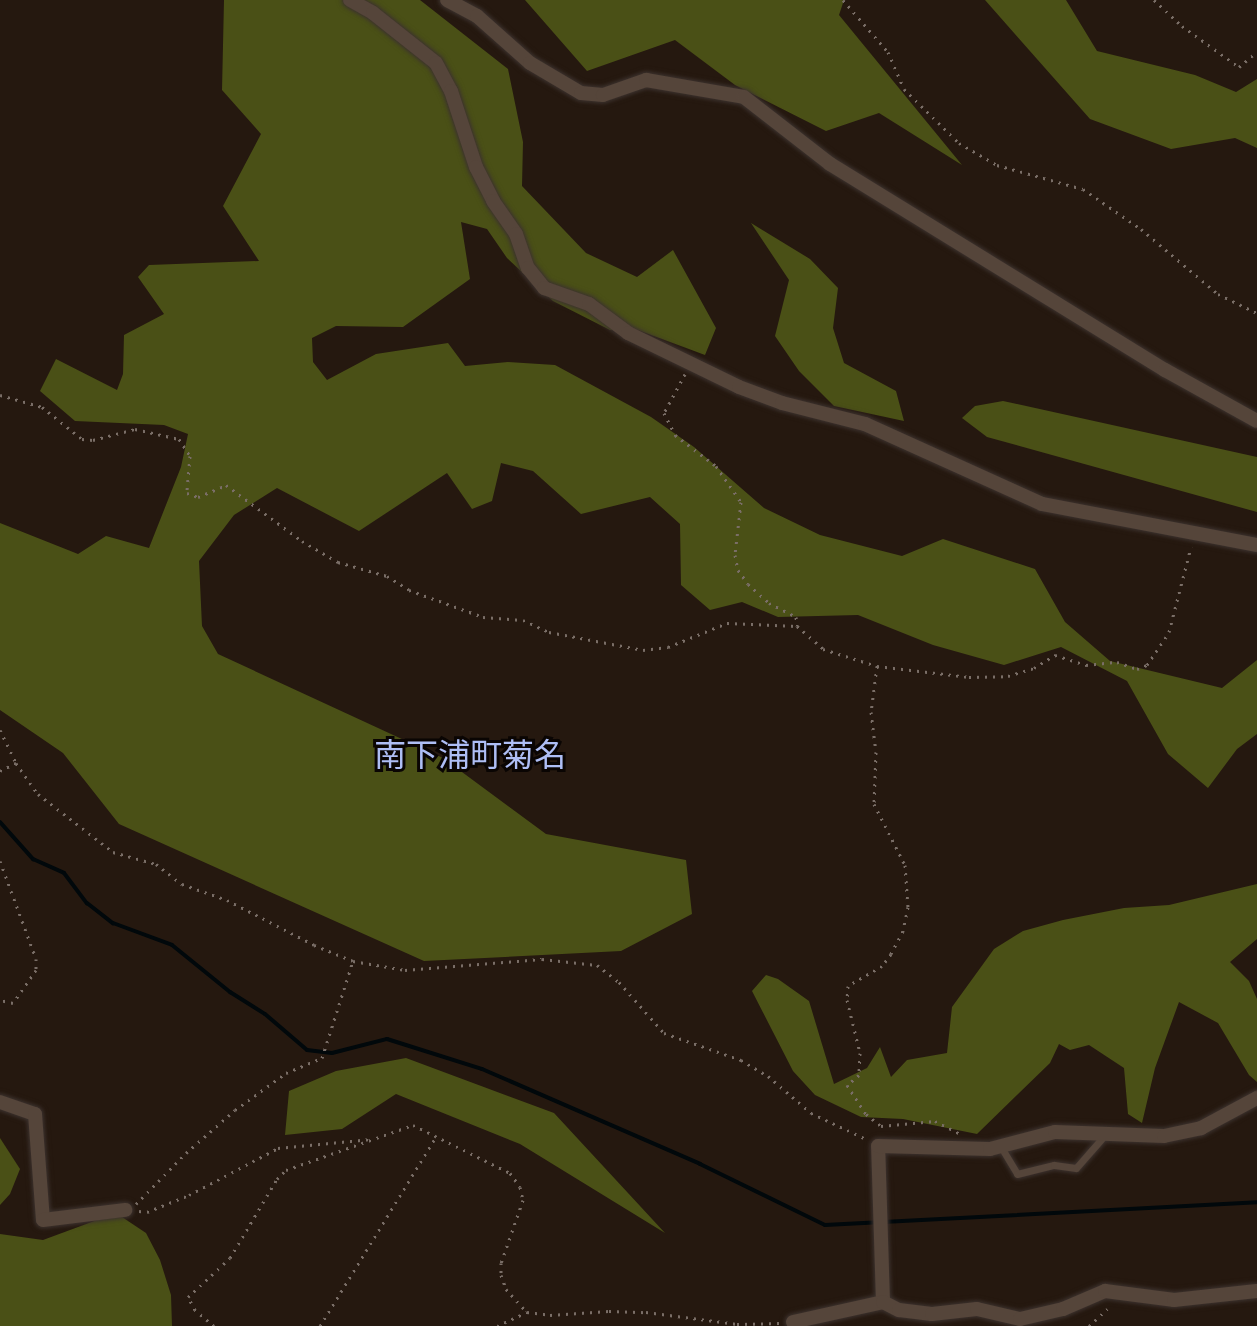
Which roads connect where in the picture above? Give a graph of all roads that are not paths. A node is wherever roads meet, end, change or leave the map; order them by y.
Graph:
1 (350, 0) edge
2 (447, 0) edge
3 (1257, 421) edge
4 (1257, 545) edge
5 (1257, 1098) edge
6 (0, 1102) edge
7 (1105, 1134) junction
8 (1001, 1147) junction
9 (125, 1210) road end
10 (1257, 1291) edge
11 (883, 1302) junction
12 (793, 1322) road end

1 - 4 street
2 - 3 street
5 - 7 street
6 - 9 street
7 - 8 street
7 - 8 lane
8 - 11 street
10 - 11 street
11 - 12 street

